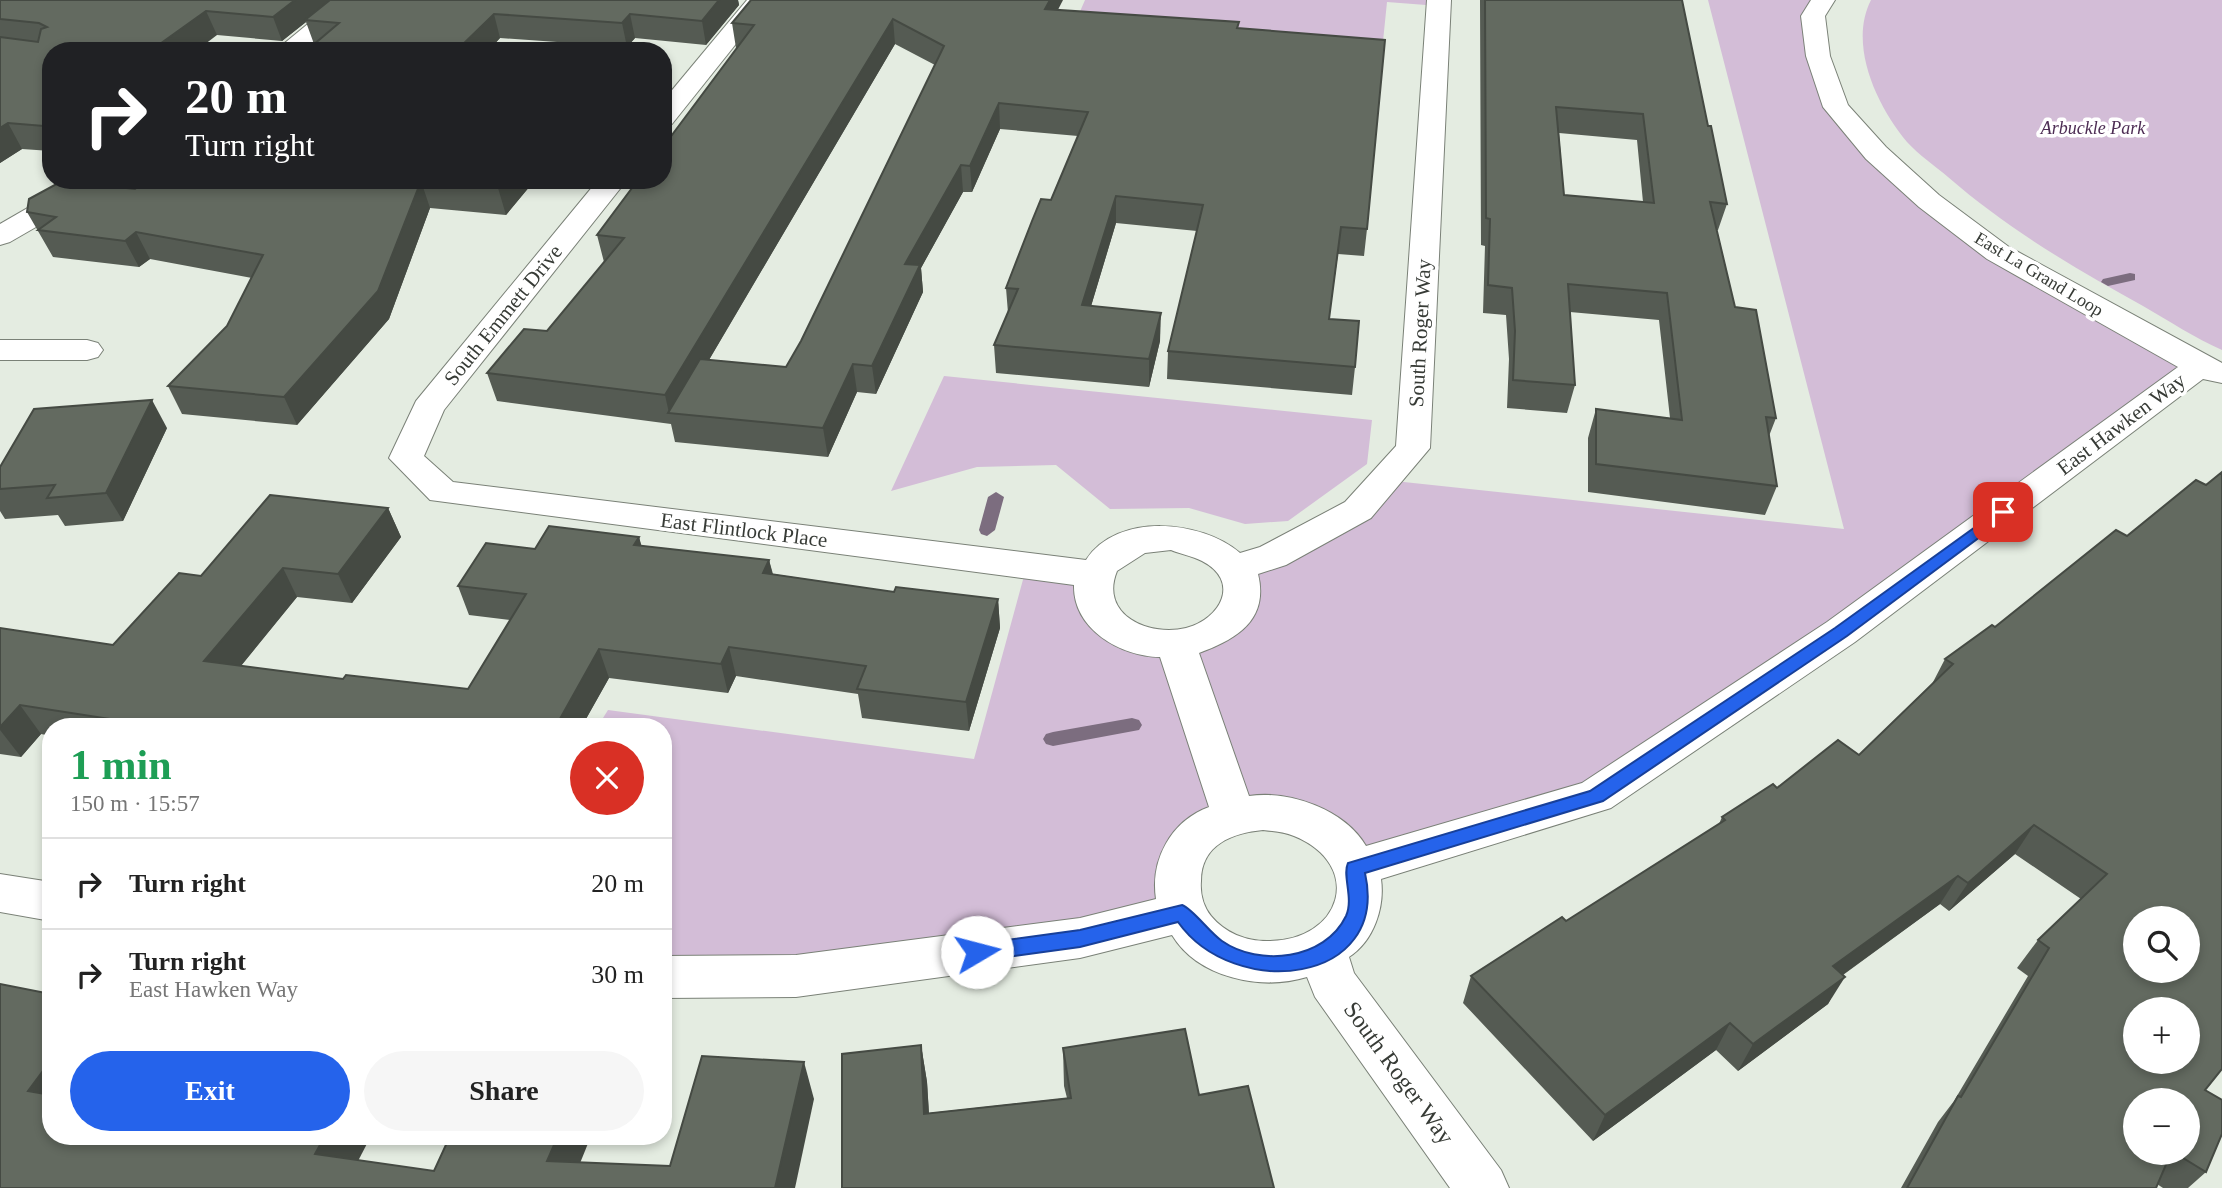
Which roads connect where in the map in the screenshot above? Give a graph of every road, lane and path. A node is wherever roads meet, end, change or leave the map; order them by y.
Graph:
1 (351, 0) edge
2 (760, 0) edge
3 (1439, 0) edge
4 (1823, 0) edge
5 (298, 42) edge
6 (672, 107) edge
7 (81, 189) edge
8 (606, 189) edge
9 (0, 236) edge
10 (0, 350) edge
11 (87, 350) dead end
12 (2211, 371) edge
13 (406, 458) joint
14 (1236, 567) junction
15 (1094, 574) junction
16 (1176, 644) junction
17 (1234, 816) junction
18 (1355, 869) junction
19 (0, 893) edge
20 (42, 900) edge
21 (1182, 913) junction
22 (1324, 953) junction
23 (672, 977) edge
24 (1482, 1188) edge

1 - 5 street
2 - 6 street
3 - 14 street, South Roger Way
4 - 12 street, East La Grand Loop
7 - 9 street
8 - 13 street, South Emmett Drive
10 - 11 street
12 - 18 street, East Hawken Way
13 - 15 street, East Flintlock Place
14 - 15 street
14 - 16 street
15 - 16 street
16 - 17 street
17 - 18 street
17 - 21 street
18 - 22 street
19 - 20 street
21 - 22 street
21 - 23 street
22 - 24 street, South Roger Way

